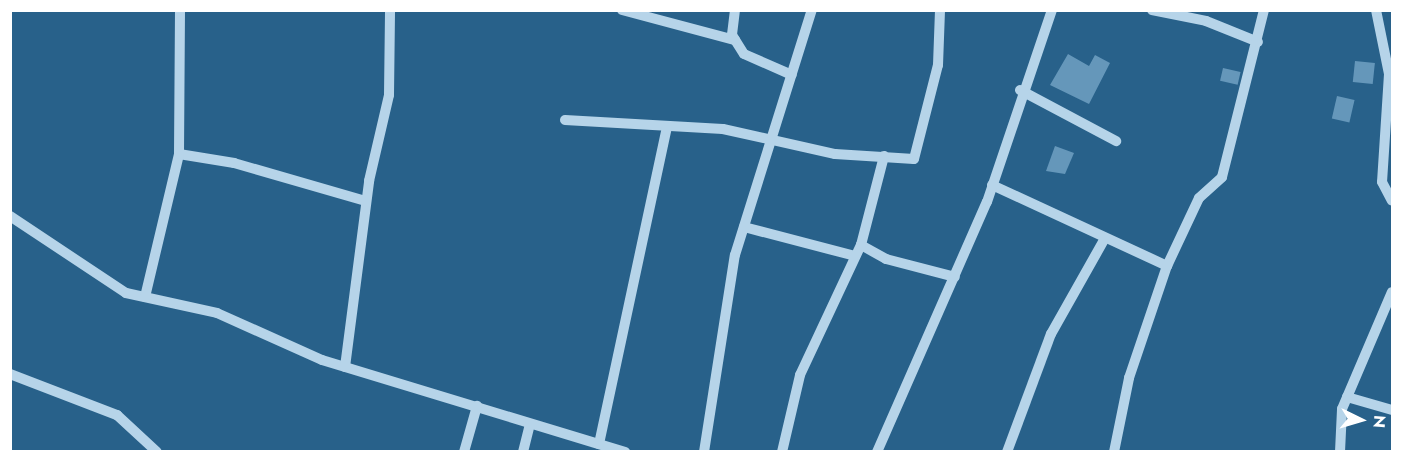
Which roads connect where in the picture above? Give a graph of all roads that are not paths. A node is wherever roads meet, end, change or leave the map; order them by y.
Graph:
1 (180, 10) edge
2 (390, 10) edge
3 (622, 10) edge
4 (735, 10) edge
5 (812, 10) edge
6 (940, 10) edge
7 (1052, 10) edge
8 (1152, 10) edge
9 (1264, 10) edge
10 (1376, 10) edge
11 (735, 40) junction
12 (1258, 42) junction
13 (1387, 47) edge
14 (1391, 73) edge
15 (792, 75) junction
16 (1020, 90) junction
17 (565, 120) dead end
18 (668, 128) junction
19 (775, 138) junction
20 (1116, 141) dead end
21 (179, 154) junction
22 (884, 156) junction
23 (992, 185) junction
24 (366, 201) junction
25 (1392, 201) edge
26 (10, 216) edge
27 (744, 227) junction
28 (1105, 238) junction
29 (861, 245) junction
30 (855, 256) junction
31 (1167, 266) junction
32 (955, 277) junction
33 (1392, 292) edge
34 (145, 297) junction
35 (345, 367) junction
36 (10, 374) edge
37 (1347, 397) junction
38 (477, 405) junction
39 (1392, 410) edge
40 (530, 424) junction
41 (599, 444) junction
42 (1336, 449) edge
43 (157, 452) edge
44 (464, 452) edge
45 (523, 452) edge
46 (625, 452) edge
47 (704, 452) edge
48 (782, 452) edge
49 (877, 452) edge
50 (1006, 452) edge
51 (1114, 452) edge

1 - 21 street
2 - 24 street
3 - 11 street
4 - 11 street
5 - 15 street
6 - 22 street
7 - 16 street
8 - 12 street
9 - 12 street
10 - 13 street
11 - 15 street
12 - 31 street
13 - 14 street
14 - 25 street
15 - 19 street
16 - 20 street
16 - 23 street
17 - 18 street
18 - 19 street
18 - 41 street
19 - 22 street
19 - 27 street
21 - 24 street
21 - 34 street
22 - 29 street
23 - 28 street
23 - 32 street
24 - 35 street
26 - 34 street
27 - 30 street
27 - 47 street
28 - 31 street
28 - 50 street
29 - 30 street
29 - 32 street
30 - 48 street
31 - 51 street
32 - 49 street
33 - 37 street
34 - 35 street
35 - 38 street
36 - 43 street
37 - 39 street
37 - 42 street
38 - 40 street
38 - 44 street
40 - 41 street
40 - 45 street
41 - 46 street

